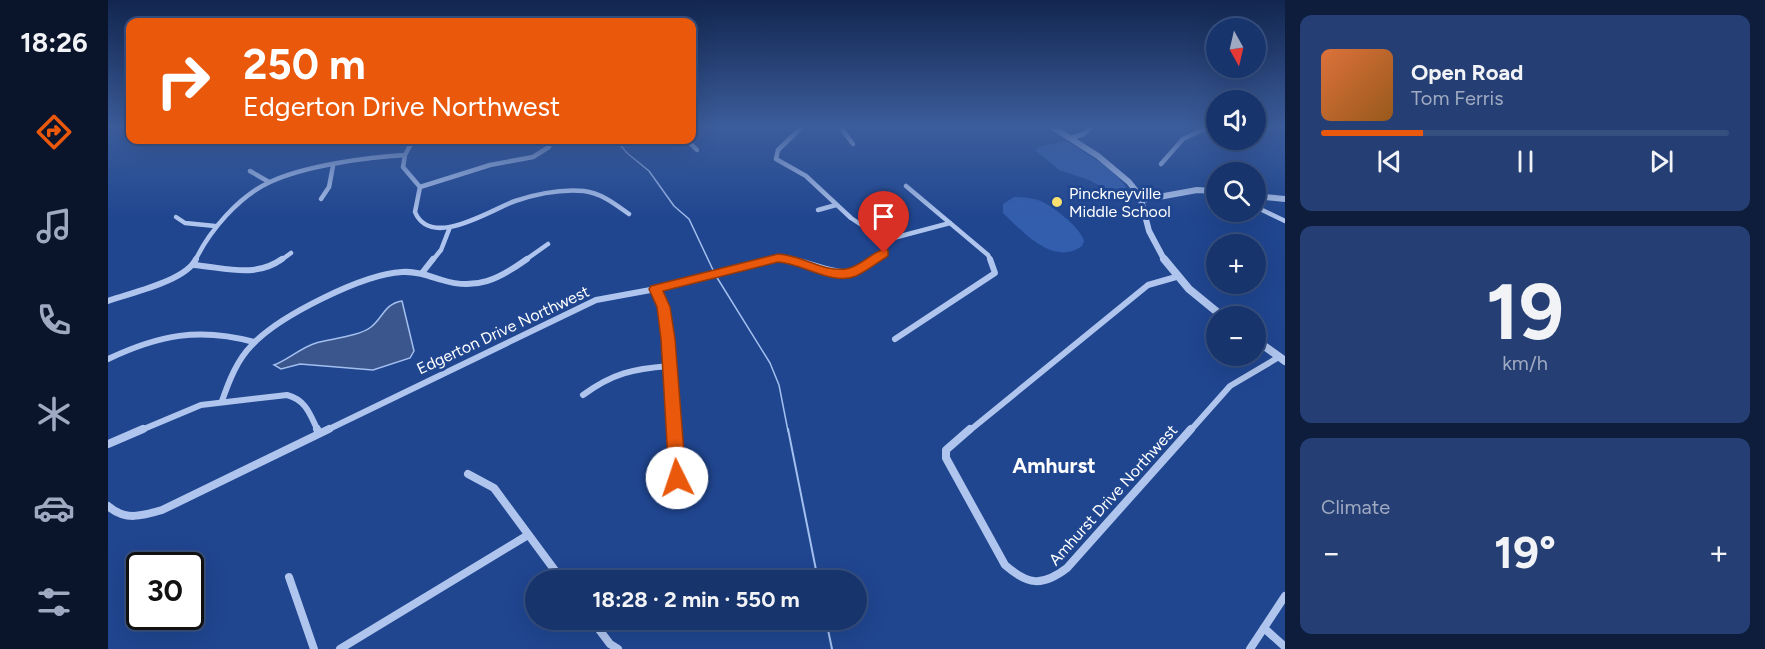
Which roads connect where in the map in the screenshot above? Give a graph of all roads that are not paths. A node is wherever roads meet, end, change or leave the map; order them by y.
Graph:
1 (364, 158) edge
2 (404, 158) edge
3 (524, 158) edge
4 (776, 158) edge
5 (1101, 158) edge
6 (1166, 158) edge
7 (1161, 164) dead end
8 (333, 166) junction
9 (250, 171) dead end
10 (269, 182) junction
11 (906, 186) dead end
12 (420, 188) junction
13 (1206, 191) edge
14 (1266, 197) edge
15 (321, 199) dead end
16 (1285, 199) edge
17 (1142, 200) junction
18 (836, 205) junction
19 (818, 210) dead end
20 (1266, 212) edge
21 (629, 214) dead end
22 (176, 216) dead end
23 (1285, 221) edge
24 (950, 224) junction
25 (215, 226) junction
26 (450, 227) junction
27 (882, 240) junction
28 (548, 244) dead end
29 (291, 253) dead end
30 (193, 265) junction
31 (422, 273) junction
32 (1176, 277) junction
33 (656, 289) junction
34 (108, 301) edge
35 (1210, 306) edge
36 (894, 339) dead end
37 (254, 342) junction
38 (1266, 347) edge
39 (108, 359) edge
40 (1282, 359) edge
41 (669, 366) junction
42 (583, 395) dead end
43 (222, 401) junction
44 (320, 433) junction
45 (108, 444) edge
46 (468, 474) dead end
47 (670, 492) dead end
48 (108, 506) edge
49 (528, 535) junction
50 (554, 570) edge
51 (289, 578) dead end
52 (1285, 597) edge
53 (1264, 628) junction
54 (599, 630) edge
55 (611, 647) edge
56 (1285, 647) edge
57 (314, 649) edge
58 (340, 649) edge
59 (1250, 649) edge

1 - 8 street
2 - 12 street
3 - 12 street
4 - 18 street
5 - 17 street
6 - 7 street
8 - 10 street
8 - 15 street
9 - 10 street
10 - 25 street
11 - 24 street
12 - 26 street
13 - 17 street
14 - 16 street
17 - 32 street
18 - 19 street
18 - 27 street
20 - 23 street
21 - 26 street
22 - 25 street
24 - 27 street
24 - 36 street
25 - 30 street
26 - 31 street
27 - 33 street, Edgerton Drive Northwest
28 - 31 street
29 - 30 street
30 - 34 street
31 - 37 street
32 - 35 street
32 - 40 street, Amhurst Drive Northwest
33 - 41 street
33 - 44 street, Edgerton Drive Northwest
37 - 39 street
37 - 43 street
38 - 40 street
41 - 42 street
41 - 47 street
43 - 44 street
43 - 45 street
44 - 48 street, Edgerton Drive Northwest
46 - 49 street
49 - 50 street
49 - 58 street
51 - 57 street
52 - 53 street
53 - 56 street
53 - 59 street
54 - 55 street

